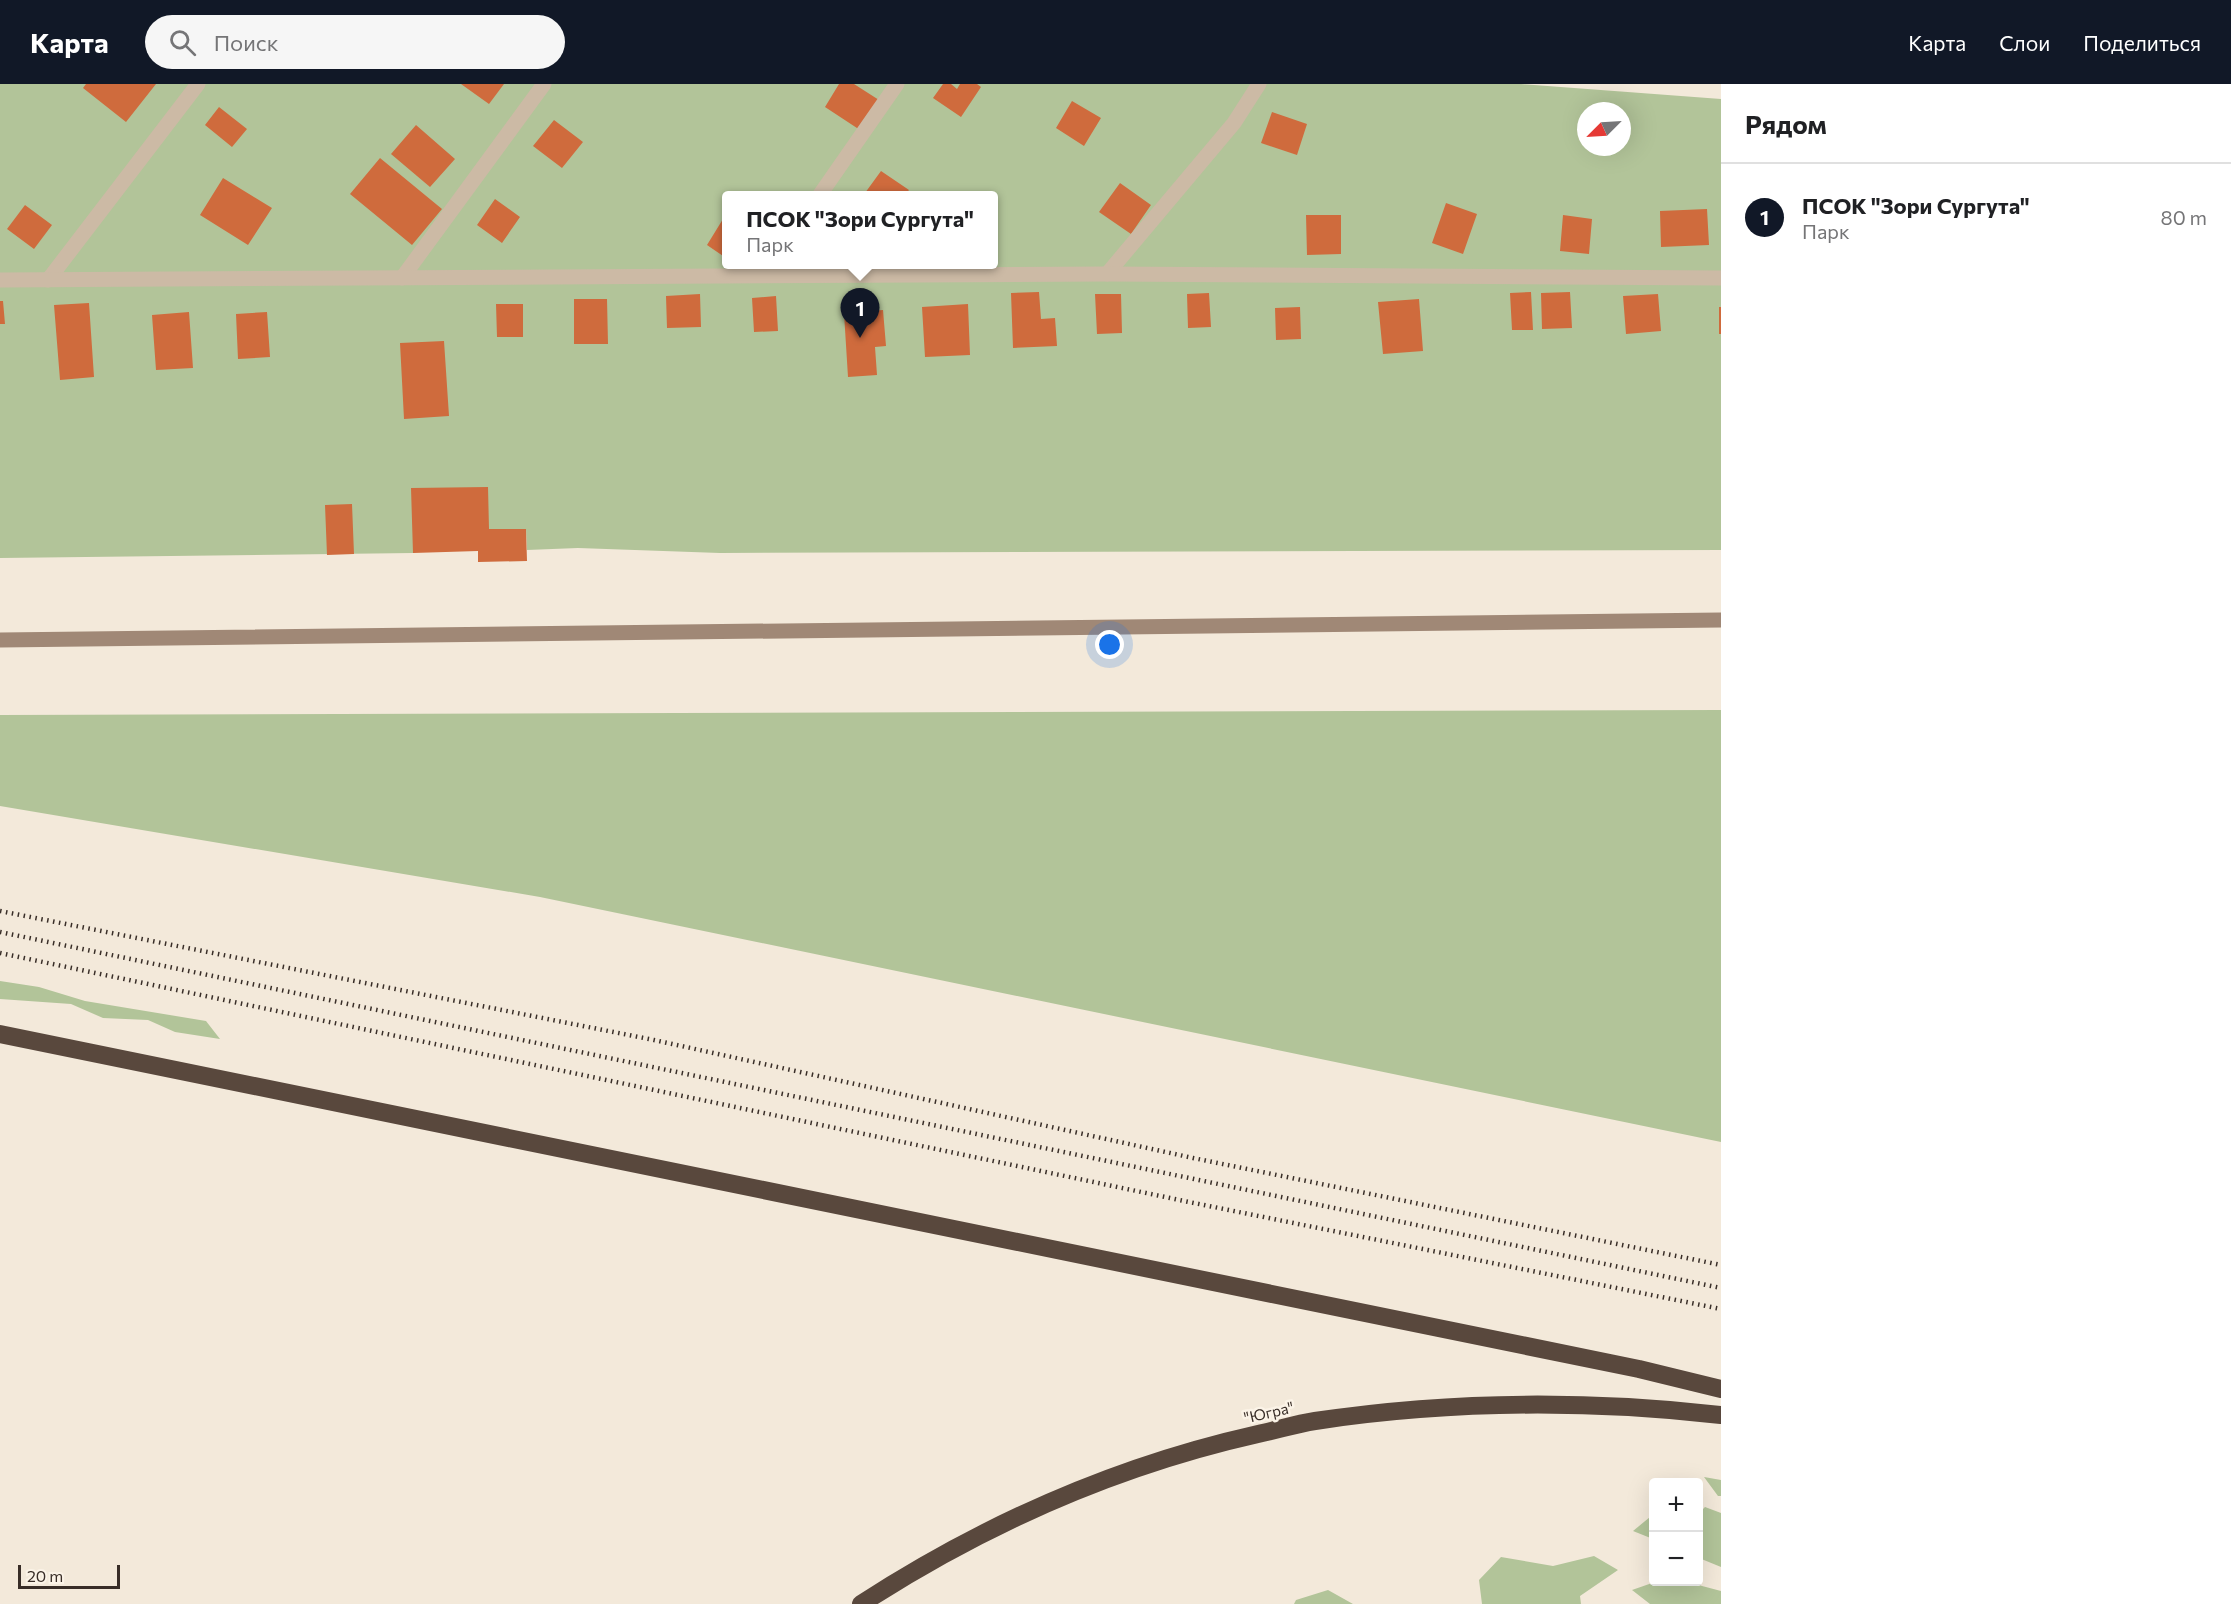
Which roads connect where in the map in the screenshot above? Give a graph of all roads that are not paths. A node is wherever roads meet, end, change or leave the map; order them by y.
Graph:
1 (198, 84) edge
2 (544, 84) edge
3 (897, 84) edge
4 (1259, 84) edge
5 (822, 191) edge
6 (767, 270) edge
7 (1107, 274) junction
8 (402, 278) junction
9 (1721, 278) edge
10 (0, 280) edge
11 (48, 280) junction
12 (1721, 620) edge
13 (0, 640) edge
14 (0, 1034) edge
15 (1721, 1389) edge
16 (1721, 1415) edge
17 (861, 1604) edge

1 - 11 street
2 - 8 street
3 - 5 street
4 - 7 street
6 - 7 street
6 - 8 street
7 - 9 street
8 - 11 street
10 - 11 street
12 - 13 main road
14 - 15 highway
16 - 17 highway, "Югра"

